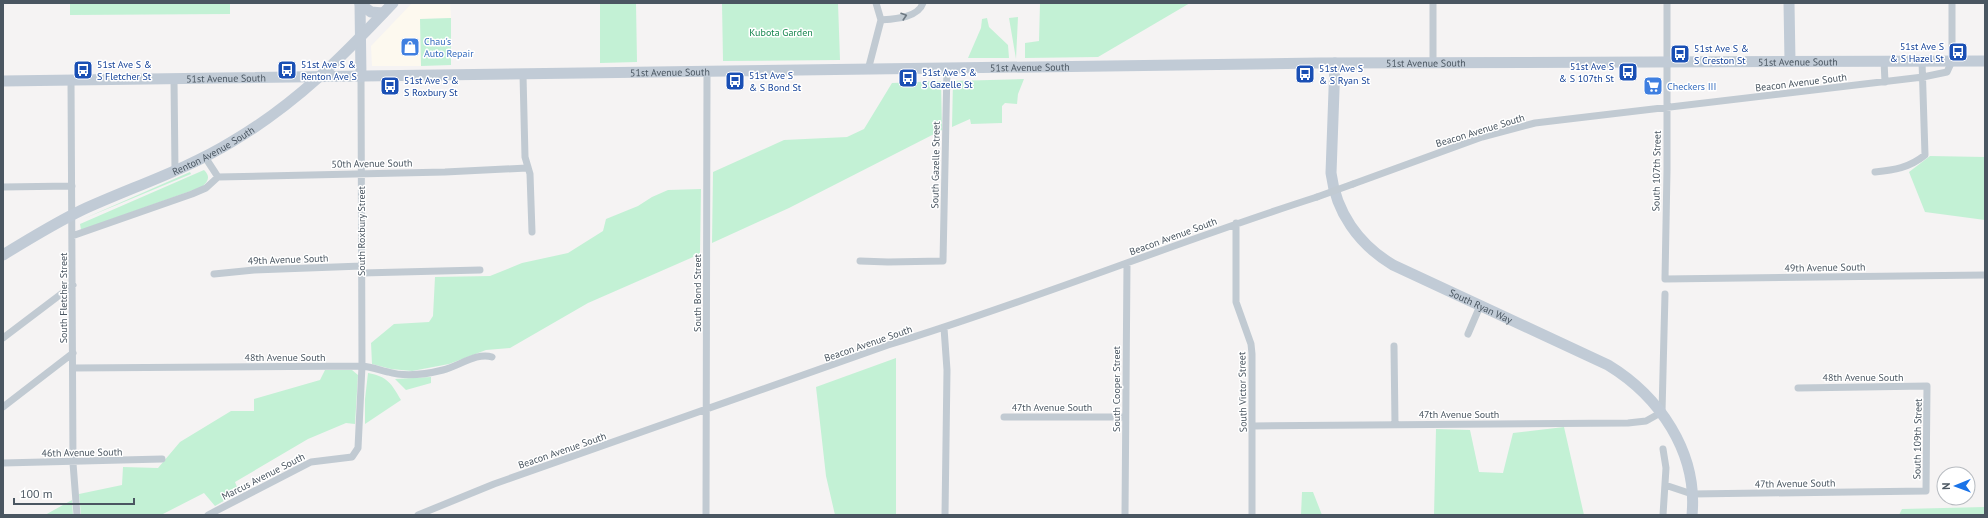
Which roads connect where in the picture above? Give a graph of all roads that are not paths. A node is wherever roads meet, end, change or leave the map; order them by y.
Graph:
1 (360, 3) edge
2 (393, 3) edge
3 (876, 3) edge
4 (923, 3) edge
5 (1433, 3) edge
6 (1667, 3) edge
7 (1789, 3) edge
8 (1952, 3) edge
9 (383, 13) junction
10 (881, 20) junction
11 (360, 37) junction
12 (1790, 61) junction
13 (1884, 61) junction
14 (1922, 61) junction
15 (1952, 61) junction
16 (1668, 62) junction
17 (1985, 62) edge
18 (1335, 63) junction
19 (1433, 63) junction
20 (947, 69) junction
21 (868, 70) junction
22 (707, 72) junction
23 (523, 75) junction
24 (321, 77) junction
25 (361, 77) junction
26 (1923, 77) junction
27 (174, 79) junction
28 (70, 80) junction
29 (3, 81) edge
30 (1885, 82) junction
31 (1667, 108) junction
32 (205, 157) junction
33 (526, 168) junction
34 (175, 171) junction
35 (1875, 172) dead end
36 (361, 173) junction
37 (218, 177) junction
38 (72, 186) junction
39 (3, 187) edge
40 (72, 215) junction
41 (1236, 223) junction
42 (532, 232) dead end
43 (72, 236) junction
44 (3, 255) edge
45 (860, 261) dead end
46 (1127, 263) junction
47 (362, 270) junction
48 (480, 270) dead end
49 (214, 274) dead end
50 (1985, 275) edge
51 (1665, 279) joint
52 (73, 285) junction
53 (1665, 294) dead end
54 (1480, 306) junction
55 (944, 328) junction
56 (1468, 334) dead end
57 (3, 338) edge
58 (1394, 346) dead end
59 (73, 353) junction
60 (492, 357) dead end
61 (362, 366) junction
62 (73, 368) junction
63 (1927, 386) joint
64 (1798, 388) dead end
65 (3, 408) edge
66 (707, 410) junction
67 (1662, 412) junction
68 (1004, 417) dead end
69 (1126, 417) junction
70 (1394, 424) junction
71 (1253, 426) junction
72 (1663, 449) dead end
73 (352, 456) joint
74 (162, 459) dead end
75 (3, 463) edge
76 (74, 463) junction
77 (1665, 485) junction
78 (1926, 492) joint
79 (1692, 494) junction
80 (77, 515) edge
81 (208, 515) edge
82 (418, 515) edge
83 (706, 515) edge
84 (945, 515) edge
85 (1126, 515) edge
86 (1252, 515) edge
87 (1663, 515) edge
88 (1692, 515) edge

1 - 9 street
1 - 11 street, South Roxbury Street
2 - 9 street, Renton Avenue South
3 - 10 street
10 -> 4 street
5 - 19 street
6 - 16 street, South 107th Street
7 - 12 street
8 - 15 street
9 - 11 street, Renton Avenue South
10 - 21 street
11 - 24 street, Renton Avenue South
11 - 25 street, South Roxbury Street
12 - 13 street, 51st Avenue South
12 - 16 street, 51st Avenue South
13 - 14 street, 51st Avenue South
13 - 30 street
14 - 15 street, 51st Avenue South
14 - 26 street
15 - 17 street, 51st Avenue South
15 - 26 street, Beacon Avenue South
16 - 19 street, 51st Avenue South
16 - 31 street, South 107th Street
18 - 19 street, 51st Avenue South
18 - 20 street, 51st Avenue South
18 - 54 street, South Ryan Way
20 - 21 street, 51st Avenue South
20 - 45 street, South Gazelle Street
21 - 22 street, 51st Avenue South
22 - 23 street, 51st Avenue South
22 - 66 street, South Bond Street
23 - 25 street, 51st Avenue South
23 - 33 street
24 - 25 street, 51st Avenue South
24 - 27 street, 51st Avenue South
24 - 32 street, Renton Avenue South
25 - 36 street, South Roxbury Street
26 - 30 street, Beacon Avenue South
26 - 35 street
27 - 28 street, 51st Avenue South
27 - 34 street
28 - 29 street, 51st Avenue South
28 - 38 street, South Fletcher Street
30 - 31 street, Beacon Avenue South
31 - 41 street, Beacon Avenue South, bridge
31 - 51 street, South 107th Street
32 - 34 street, Renton Avenue South
32 - 37 street
33 - 36 street, 50th Avenue South
33 - 42 street
34 - 40 street, Renton Avenue South
36 - 37 street, 50th Avenue South
36 - 47 street, South Roxbury Street
37 - 43 street
38 - 39 street
38 - 40 street, South Fletcher Street
40 - 43 street, South Fletcher Street
40 - 44 street, Renton Avenue South
41 - 46 street, Beacon Avenue South
41 - 71 street, South Victor Street
43 - 52 street, South Fletcher Street
46 - 55 street, Beacon Avenue South
46 - 69 street, South Cooper Street
47 - 48 street, 49th Avenue South
47 - 49 street, 49th Avenue South
47 - 61 street, South Roxbury Street
50 - 51 street, 49th Avenue South
52 - 57 street
52 - 59 street, South Fletcher Street
53 - 67 street
54 - 56 street
54 - 67 street, South Ryan Way
55 - 66 street, Beacon Avenue South
55 - 84 street
58 - 70 street
59 - 62 street, South Fletcher Street
59 - 65 street
60 - 61 street, 48th Avenue South
61 - 62 street, 48th Avenue South
61 - 73 street, South Roxbury Street
62 - 76 street, South Fletcher Street
63 - 64 street, 48th Avenue South
63 - 78 street, South 109th Street
66 - 82 street, Beacon Avenue South
66 - 83 street, South Bond Street
67 - 70 street, 47th Avenue South
67 - 79 street, South Ryan Way
68 - 69 street, 47th Avenue South
69 - 85 street, South Cooper Street
70 - 71 street, 47th Avenue South
71 - 86 street, South Victor Street
72 - 77 street
73 - 81 street, Marcus Avenue South
74 - 76 street, 46th Avenue South
75 - 76 street, 46th Avenue South
76 - 80 street, South Fletcher Street
77 - 79 street, 47th Avenue South
77 - 87 street
78 - 79 street, 47th Avenue South
79 - 88 street, South Ryan Way

